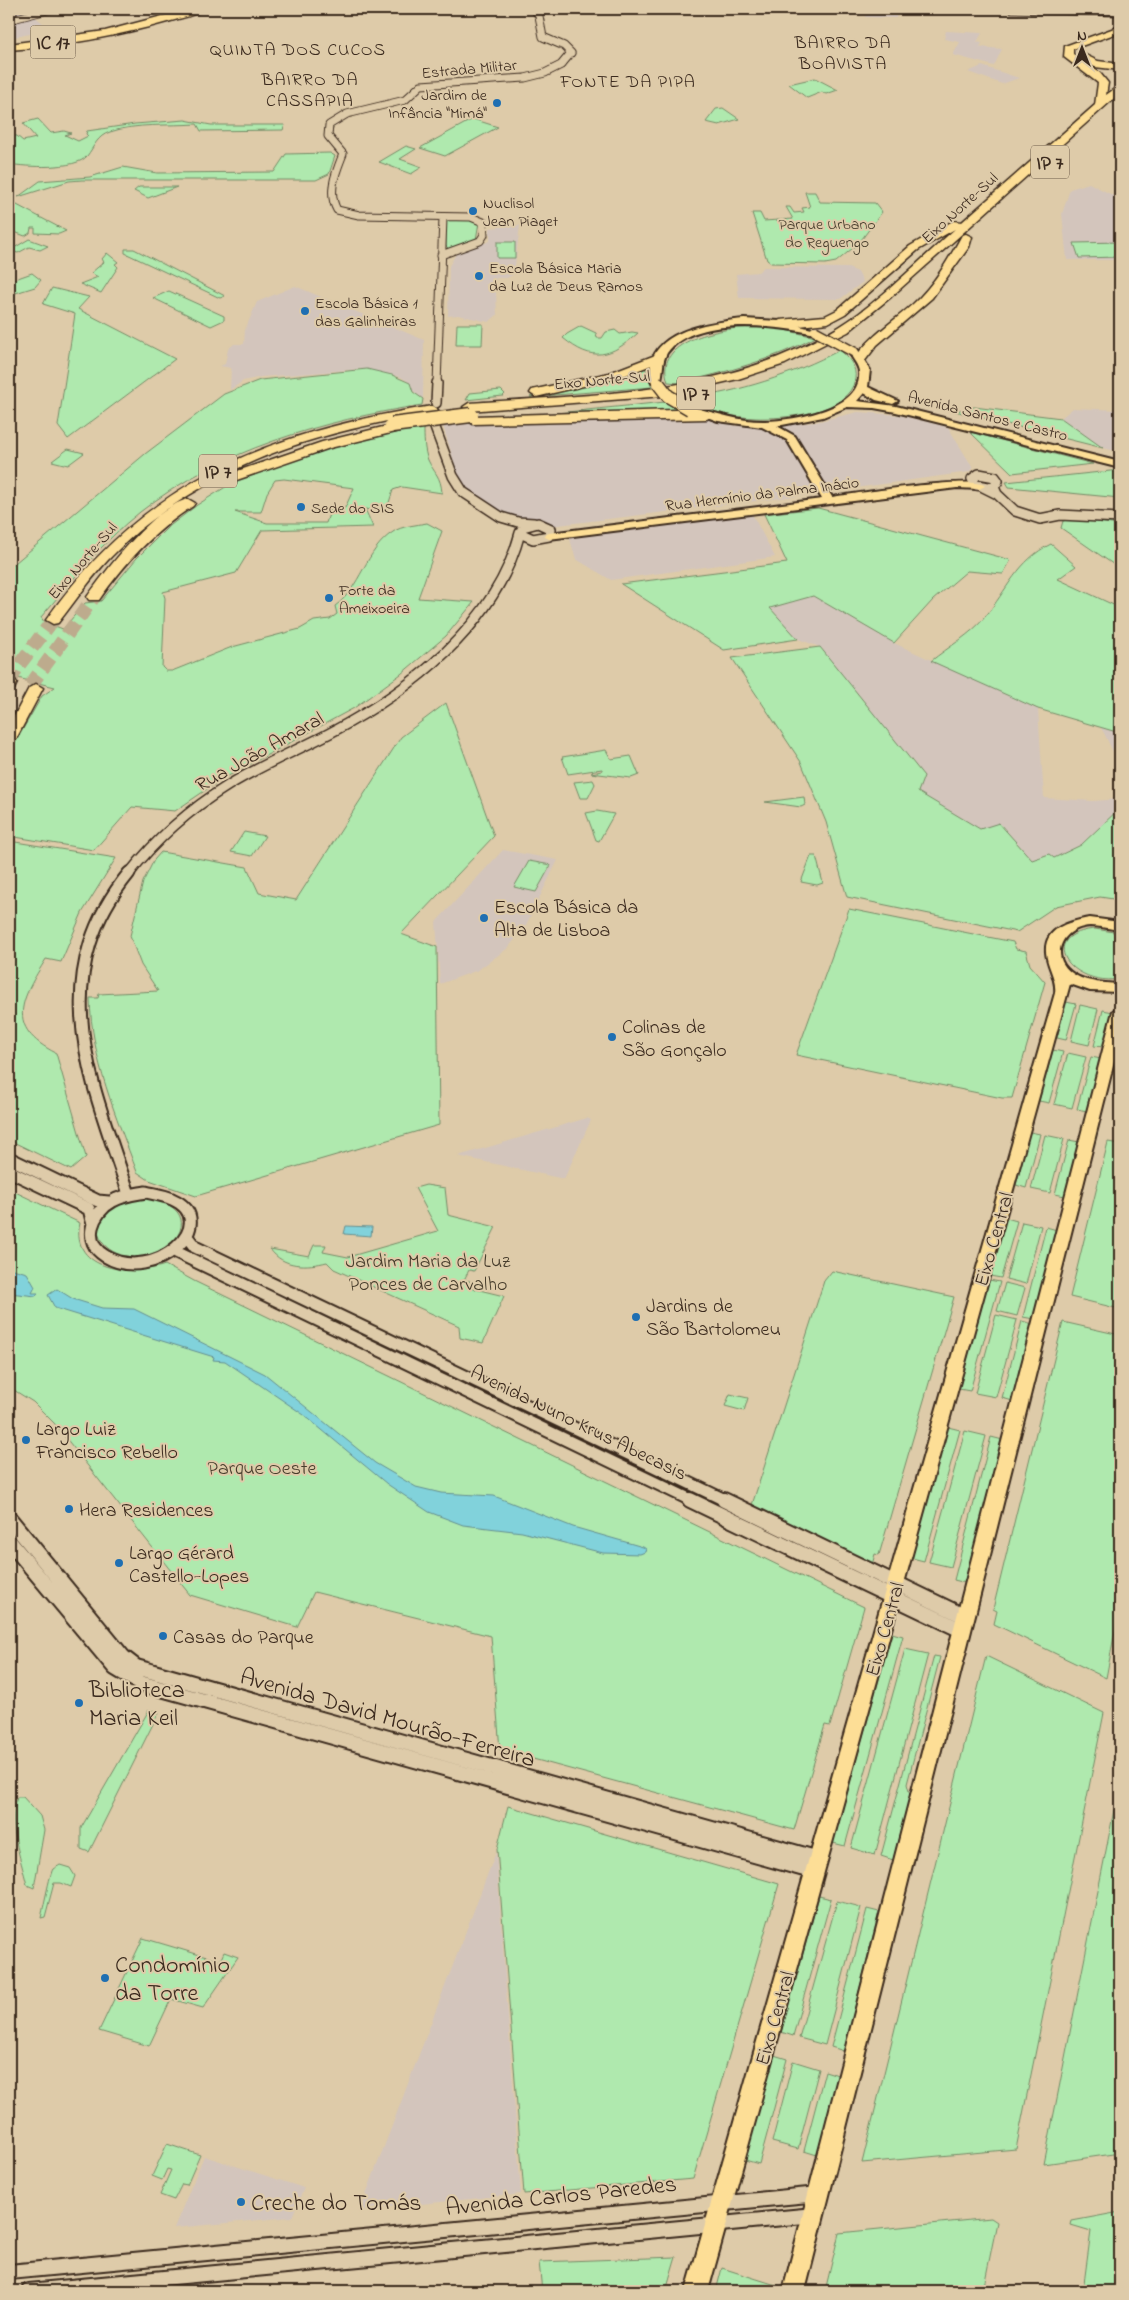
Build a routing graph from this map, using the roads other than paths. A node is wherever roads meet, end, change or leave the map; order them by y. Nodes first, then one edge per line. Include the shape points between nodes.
1 (51, 9) edge
2 (186, 9) edge
3 (198, 9) edge
4 (534, 9) edge
5 (1011, 9) edge
6 (1106, 9) edge
7 (1120, 12) edge
8 (9, 20) edge
9 (1120, 30) edge
10 (9, 45) edge
11 (1120, 67) edge
12 (1120, 88) edge
13 (1120, 102) edge
14 (1100, 104) junction
15 (974, 216) junction
16 (443, 218) junction
17 (966, 237) junction
18 (441, 255) junction
19 (780, 324) junction
20 (857, 356) junction
21 (658, 358) junction
22 (862, 388) junction
23 (846, 404) junction
24 (434, 407) junction
25 (470, 411) junction
26 (707, 415) junction
27 (948, 418) junction
28 (811, 419) junction
29 (392, 423) junction
30 (762, 424) junction
31 (434, 425) dead end
32 (1008, 433) junction
33 (1120, 457) edge
34 (1120, 465) edge
35 (978, 483) junction
36 (996, 484) junction
37 (997, 494) junction
38 (832, 498) junction
39 (501, 518) junction
40 (1120, 518) edge
41 (534, 523) junction
42 (520, 532) junction
43 (545, 533) junction
44 (516, 550) junction
45 (94, 598) tunnel mouth
46 (53, 620) tunnel mouth
47 (9, 714) edge
48 (9, 739) edge
49 (1120, 926) edge
50 (1057, 966) junction
51 (1120, 988) edge
52 (1120, 1011) edge
53 (9, 1158) edge
54 (9, 1171) edge
55 (129, 1194) junction
56 (109, 1202) junction
57 (92, 1221) junction
58 (188, 1238) junction
59 (176, 1252) junction
60 (9, 1518) edge
61 (9, 1541) edge
62 (895, 1591) junction
63 (965, 1624) junction
64 (817, 1866) junction
65 (819, 2194) junction
66 (722, 2204) junction
67 (814, 2215) junction
68 (716, 2225) junction
69 (9, 2272) edge
70 (29, 2291) edge
71 (697, 2291) edge
72 (794, 2291) edge

1 - 8 street
2 - 10 highway, IC 17 via 89,33
3 - 10 highway, IC 17 via 105,34
4 - 16 street, Estrada Militar via 540,18 539,30 543,37 564,46 571,53 559,64 532,78 419,86 405,100 339,117 328,129 328,136 343,154 333,183 332,201 337,210 359,215
5 - 6 street
6 - 7 street
9 - 11 highway via 1085,44 1079,48 1079,54 1095,64
9 - 14 highway via 1068,48 1068,55 1074,62 1096,75 1103,84
12 - 14 highway, Eixo Norte-Sul / IP 7
13 - 17 highway, Eixo Norte-Sul / IP 7
14 - 15 highway, Eixo Norte-Sul / IP 7
15 - 19 highway via 914,248 841,312 828,319
15 - 25 highway, Eixo Norte-Sul / IP 7 via 887,295 844,329 782,361 663,392
16 - 18 street
16 - 18 street via 479,219 483,222 484,235 477,242
17 - 20 highway via 965,246 926,299
17 - 25 highway, Eixo Norte-Sul / IP 7 via 853,337 791,367 742,383 668,398
18 - 24 street
19 - 20 main road, bridge via 816,331
19 - 21 main road via 740,323 704,329 675,341
20 - 22 main road via 865,369
21 - 25 highway via 603,380 508,398
21 - 26 main road, bridge via 654,369 656,380 668,396
22 - 23 main road
22 - 27 main road, Avenida Santos e Castro via 880,398 936,411
23 - 27 main road, Avenida Santos e Castro via 874,405
23 - 28 main road
24 - 25 highway, Eixo Norte-Sul / IP 7
24 - 29 highway, Eixo Norte-Sul / IP 7
25 - 26 highway
25 - 29 highway, bridge
26 - 30 main road
27 - 32 main road, Avenida Santos e Castro
27 - 32 main road, Avenida Santos e Castro via 960,425
28 - 30 main road
28 - 38 main road via 801,436
29 - 45 highway, Eixo Norte-Sul / IP 7 via 226,479 172,512 113,570
29 - 46 highway, Eixo Norte-Sul / IP 7 via 324,432 208,477 162,505 118,542
30 - 38 main road via 791,438
31 - 39 street via 458,485 467,496
32 - 33 main road, Avenida Santos e Castro
32 - 34 main road, Avenida Santos e Castro
35 - 36 street
35 - 36 street via 984,474 997,479
35 - 37 street
35 - 38 main road, Rua Hermínio da Palma Inácio
36 - 37 street via 994,490
37 - 40 street via 1015,512 1040,518 1060,515
38 - 43 main road, Rua Hermínio da Palma Inácio via 564,528
39 - 41 street
39 - 42 street
41 - 42 street via 526,525
41 - 43 street
42 - 43 street via 525,537
42 - 44 street, Rua João Amaral
43 - 44 street
44 - 55 street, Rua João Amaral via 490,600 430,667 346,725 259,768 203,802 155,842 130,870 110,900 87,956 80,1015 89,1067
47 - 48 highway via 33,687
49 - 50 main road, Eixo Central via 1086,922 1062,931 1051,947
50 - 51 main road via 1085,984
50 - 62 main road, Eixo Central via 1063,983 1062,993
52 - 63 main road
53 - 56 street via 98,1201
54 - 57 street via 89,1209
55 - 56 street
55 - 58 street via 163,1194 177,1200 187,1209 191,1220
56 - 57 street
57 - 59 street via 90,1237 97,1251 113,1261 149,1262
58 - 59 street
58 - 62 street, Avenida Nuno Krus Abecasis via 195,1247 492,1387
59 - 62 street, Avenida Nuno Krus Abecasis
60 - 64 street, Avenida David Mourão-Ferreira via 124,1657 136,1667
61 - 64 street, Avenida David Mourão-Ferreira via 115,1668 140,1683
62 - 63 street, Avenida Nuno Krus Abecasis
62 - 64 main road, Eixo Central
63 - 65 main road
64 - 66 main road, Eixo Central
65 - 66 street, Avenida Carlos Paredes
65 - 67 main road
66 - 68 main road, Eixo Central
66 - 69 street, Avenida Carlos Paredes
67 - 68 street, Avenida Carlos Paredes
67 - 72 main road
68 - 70 street, Avenida Carlos Paredes
68 - 71 main road, Eixo Central

